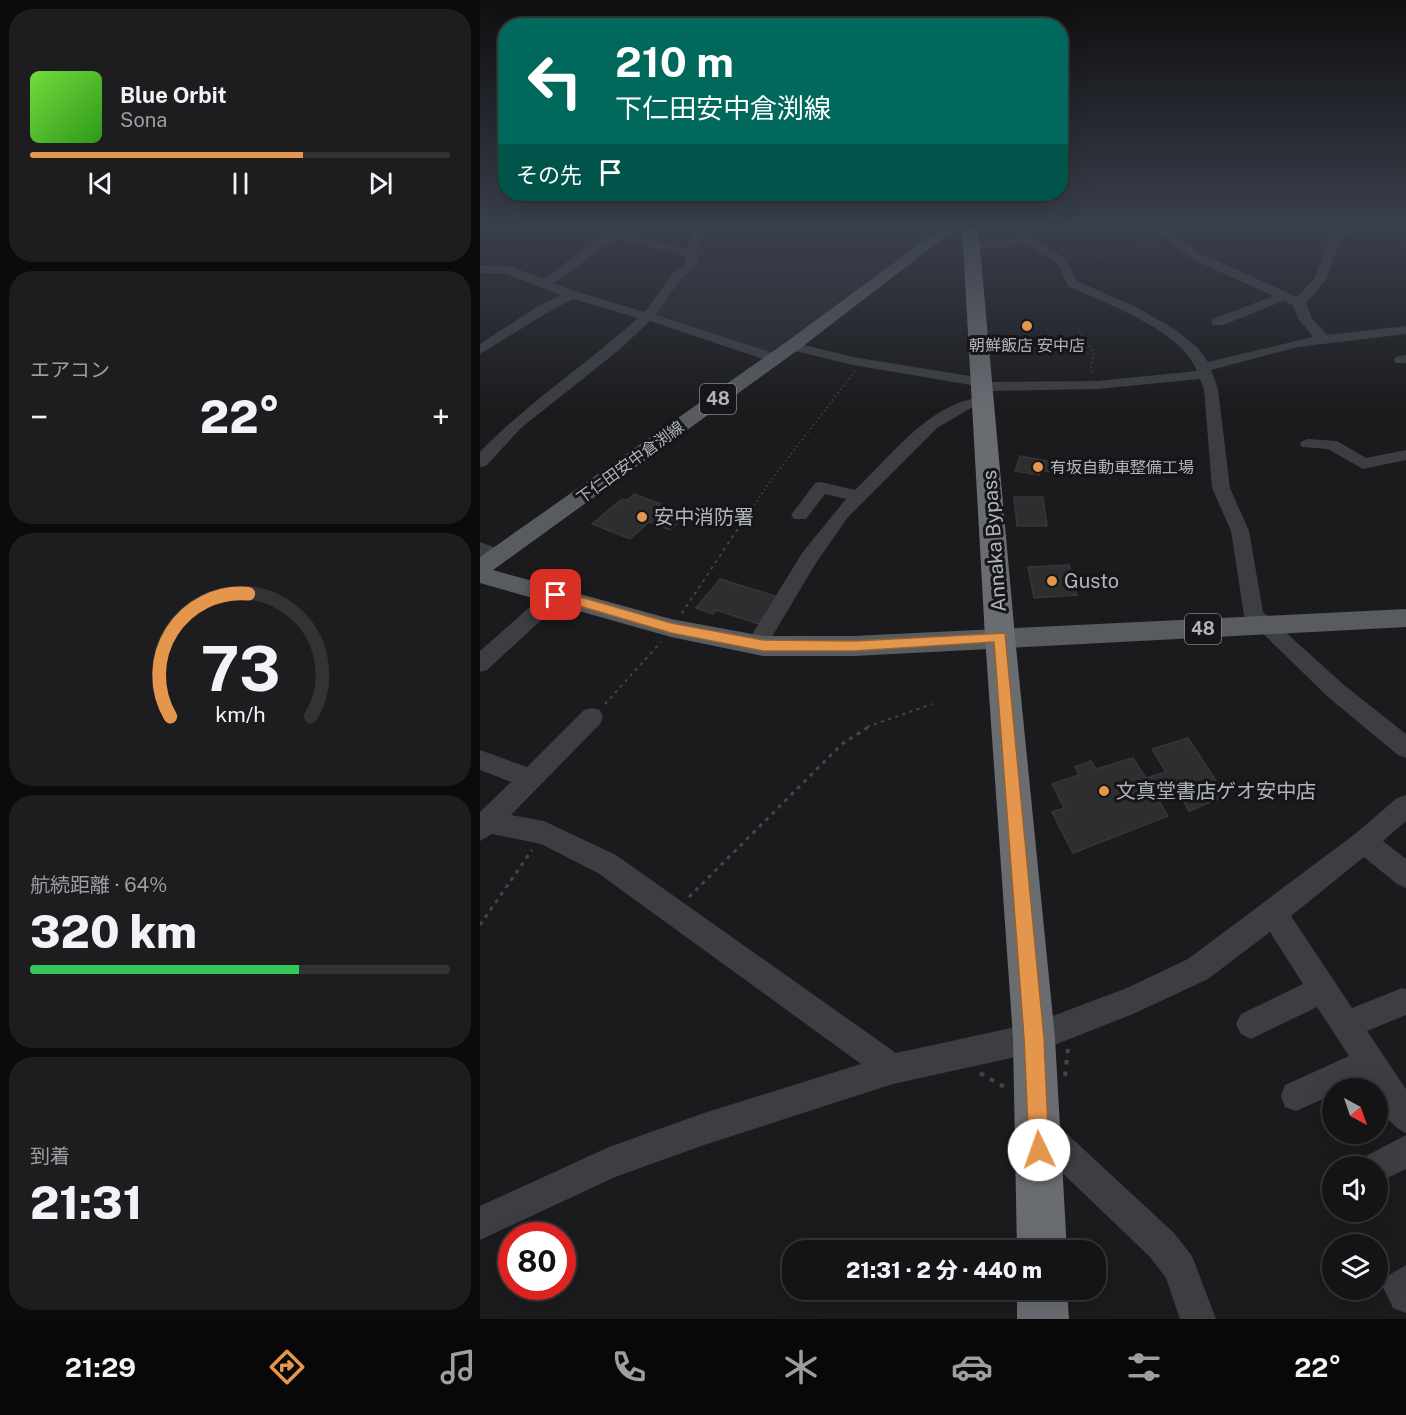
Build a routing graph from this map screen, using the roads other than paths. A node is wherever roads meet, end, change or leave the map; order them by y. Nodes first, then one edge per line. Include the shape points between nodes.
1 (554, 288) edge
2 (669, 288) edge
3 (881, 288) edge
4 (971, 288) edge
5 (1083, 288) edge
6 (1262, 288) edge
7 (1313, 288) edge
8 (572, 295) junction
9 (1282, 297) junction
10 (1299, 303) junction
11 (648, 316) junction
12 (1218, 322) dead end
13 (1406, 330) edge
14 (1324, 341) junction
15 (792, 346) junction
16 (480, 350) edge
17 (774, 358) junction
18 (1204, 371) junction
19 (983, 391) junction
20 (1308, 444) dead end
21 (1406, 455) edge
22 (480, 462) edge
23 (859, 497) junction
24 (800, 515) dead end
25 (480, 548) edge
26 (497, 556) junction
27 (480, 568) edge
28 (480, 575) edge
29 (556, 595) junction
30 (1406, 618) edge
31 (1265, 626) junction
32 (1000, 637) junction
33 (757, 644) junction
34 (480, 664) edge
35 (592, 717) road end
36 (1406, 748) edge
37 (480, 760) edge
38 (532, 779) junction
39 (1406, 806) edge
40 (484, 826) edge
41 (1364, 842) junction
42 (1406, 875) edge
43 (1274, 913) junction
44 (1323, 989) junction
45 (1402, 1002) dead end
46 (1251, 1024) dead end
47 (1346, 1025) junction
48 (1034, 1038) junction
49 (1370, 1062) junction
50 (893, 1069) junction
51 (1296, 1096) dead end
52 (1406, 1117) edge
53 (1038, 1129) junction
54 (1406, 1151) edge
55 (1388, 1161) edge
56 (480, 1223) edge
57 (1042, 1240) edge
58 (1406, 1283) edge
59 (1406, 1295) edge
60 (1042, 1300) edge
61 (1043, 1319) edge
62 (1198, 1319) edge

1 - 8 street
2 - 11 street
3 - 15 main road, 下仁田安中倉渕線 / 48
4 - 19 highway, Annaka Bypass
5 - 18 street via 1171,333 1193,351
6 - 9 street
7 - 10 street
8 - 11 street
8 - 16 street
9 - 10 street
9 - 12 street
10 - 14 street via 1305,318
11 - 17 street
11 - 22 street via 515,425
13 - 14 street
14 - 18 street via 1272,349
15 - 17 main road, 下仁田安中倉渕線 / 48
15 - 19 street
17 - 26 main road, 下仁田安中倉渕線 / 48
18 - 19 street via 1097,385
18 - 31 street via 1211,389 1221,488 1240,531 1254,615
19 - 23 street via 931,426
19 - 32 highway, Annaka Bypass
20 - 21 street via 1331,444 1363,464
23 - 24 street via 821,487
23 - 33 street via 842,513 809,558
25 - 26 street
26 - 27 main road, 下仁田安中倉渕線 / 48
28 - 29 main road, 48
29 - 33 main road, 48 via 671,628
29 - 34 street
30 - 31 main road, 48
31 - 32 main road, 48
31 - 36 street
32 - 33 main road, 48 via 854,646
32 - 48 highway, Annaka Bypass
35 - 38 street
37 - 38 street
38 - 40 street
39 - 41 street
40 - 50 street via 544,833 607,864
41 - 42 street
41 - 43 street
43 - 44 street
43 - 48 street via 1198,969 1133,1000
44 - 46 street
44 - 47 street
45 - 47 street
47 - 49 street
48 - 50 street
48 - 53 highway, Annaka Bypass
49 - 51 street
49 - 52 street
50 - 56 street via 609,1163
53 - 57 highway, Annaka Bypass
53 - 62 street via 1162,1245 1180,1268
54 - 55 street
58 - 59 street via 1401,1287
60 - 61 highway

